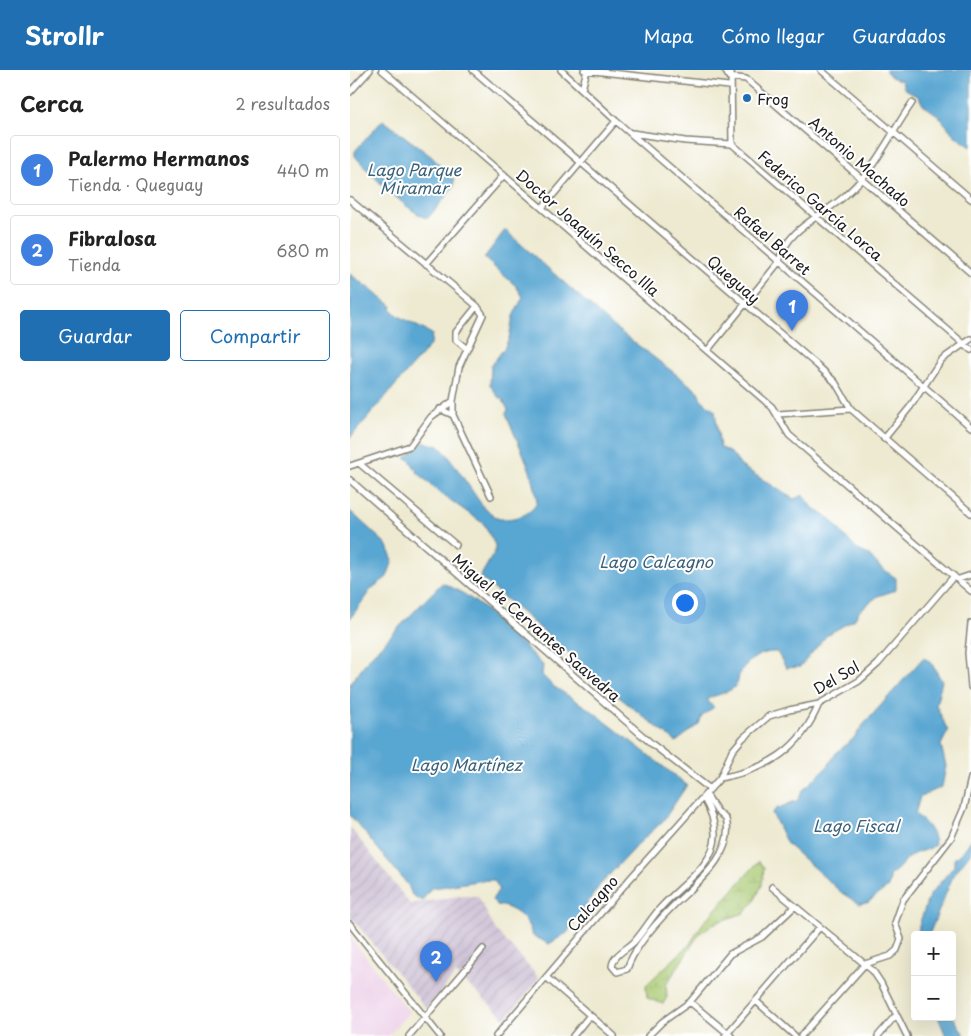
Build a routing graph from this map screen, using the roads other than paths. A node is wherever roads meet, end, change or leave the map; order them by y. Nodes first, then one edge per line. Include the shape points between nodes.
1 (370, 70) edge
2 (382, 70) edge
3 (474, 70) edge
4 (561, 70) edge
5 (585, 70) edge
6 (725, 70) edge
7 (731, 70) edge
8 (821, 70) edge
9 (729, 77) junction
10 (730, 86) junction
11 (582, 89) junction
12 (350, 92) edge
13 (912, 103) dead end
14 (616, 120) junction
15 (894, 132) junction
16 (631, 133) junction
17 (644, 134) junction
18 (640, 141) junction
19 (732, 144) junction
20 (580, 163) junction
21 (504, 176) junction
22 (861, 179) junction
23 (971, 199) edge
24 (350, 200) edge
25 (542, 208) junction
26 (816, 216) junction
27 (779, 262) junction
28 (426, 264) junction
29 (971, 273) edge
30 (746, 305) junction
31 (477, 306) junction
32 (971, 339) edge
33 (964, 343) junction
34 (467, 349) junction
35 (971, 350) edge
36 (706, 351) junction
37 (923, 386) junction
38 (453, 401) junction
39 (851, 408) junction
40 (440, 409) junction
41 (778, 414) junction
42 (453, 415) junction
43 (971, 426) edge
44 (884, 439) junction
45 (375, 459) junction
46 (360, 464) junction
47 (350, 466) edge
48 (372, 476) junction
49 (350, 480) edge
50 (491, 496) dead end
51 (971, 513) edge
52 (456, 545) dead end
53 (971, 575) edge
54 (956, 578) junction
55 (971, 591) edge
56 (971, 624) edge
57 (971, 687) edge
58 (819, 704) junction
59 (720, 778) junction
60 (971, 778) edge
61 (707, 793) junction
62 (702, 868) junction
63 (707, 872) junction
64 (772, 887) dead end
65 (794, 907) junction
66 (656, 913) junction
67 (662, 918) junction
68 (350, 924) edge
69 (819, 928) junction
70 (483, 949) dead end
71 (865, 964) junction
72 (546, 977) junction
73 (756, 1001) junction
74 (690, 1002) junction
75 (590, 1015) junction
76 (896, 1015) junction
77 (425, 1017) junction
78 (728, 1035) edge
79 (409, 1036) edge
80 (440, 1036) edge
81 (496, 1036) edge
82 (572, 1036) edge
83 (614, 1036) edge
84 (648, 1036) edge
85 (795, 1036) edge
86 (801, 1036) edge
87 (878, 1036) edge
88 (906, 1036) edge

1 - 12 street
2 - 21 street, Doctor Joaquín Secco Illa
3 - 20 street, Queguay
4 - 11 street, Rafael Barret
5 - 10 street
5 - 11 street
6 - 9 street
7 - 9 street
8 - 15 street
9 - 10 street
9 - 22 street, Antonio Machado via 746,79
10 - 19 street
11 - 14 street, Rafael Barret
13 - 15 street
14 - 16 street, Rafael Barret
14 - 20 street
15 - 22 street
15 - 23 street
16 - 17 street
16 - 18 street, Rafael Barret
17 - 18 street
17 - 19 street
18 - 27 street, Rafael Barret
19 - 26 street, Federico García Lorca
20 - 25 street
20 - 30 street, Queguay
21 - 25 street, Doctor Joaquín Secco Illa
21 - 28 street
22 - 26 street via 841,200
22 - 29 street, Antonio Machado
24 - 28 street
25 - 36 street, Doctor Joaquín Secco Illa
26 - 27 street via 792,236
26 - 33 street, Federico García Lorca
27 - 30 street
27 - 37 street, Rafael Barret
28 - 31 street
30 - 36 street
30 - 39 street, Queguay via 835,382
31 - 34 street via 482,315
31 - 34 street via 456,332 456,340
32 - 33 street
33 - 35 street, Federico García Lorca
33 - 37 street via 940,360
34 - 38 street via 459,367
36 - 41 street, Doctor Joaquín Secco Illa
37 - 43 street, Rafael Barret
37 - 44 street
38 - 40 street
38 - 42 street
39 - 41 street
39 - 44 street, Queguay
40 - 42 street
40 - 45 street via 430,417 410,446
41 - 54 street, Doctor Joaquín Secco Illa via 789,435
42 - 50 street
44 - 51 street, Queguay
45 - 46 street
45 - 48 street via 371,466
46 - 47 street
46 - 48 street
48 - 52 street
49 - 61 street, Miguel de Cervantes Saavedra
53 - 54 street
54 - 55 street, Doctor Joaquín Secco Illa
54 - 58 street, Del Sol via 872,670 852,686
56 - 57 street via 968,654
58 - 59 street via 806,730 786,751 754,770
58 - 59 street, Del Sol via 776,714 756,726 732,751
59 - 61 street, Del Sol
60 - 71 street via 964,808 951,838 903,900 895,923 901,939 897,950 890,956
61 - 62 street via 716,835 715,845
61 - 63 street via 717,811 726,819 727,831 723,848
61 - 72 street, Calcagno
62 - 63 street
62 - 66 street
63 - 67 street
64 - 65 street
65 - 69 street
65 - 74 street via 762,937 730,954
66 - 67 street
66 - 67 street via 636,940 615,958 614,970 627,969 632,956
68 - 77 street
69 - 71 street
69 - 73 street
70 - 77 street
71 - 76 street via 881,983
71 - 86 street
72 - 75 street
72 - 81 street, Calcagno
73 - 78 street
73 - 85 street
74 - 78 street
74 - 84 street
75 - 82 street
75 - 83 street
76 - 87 street
76 - 88 street
77 - 79 street
77 - 80 street

